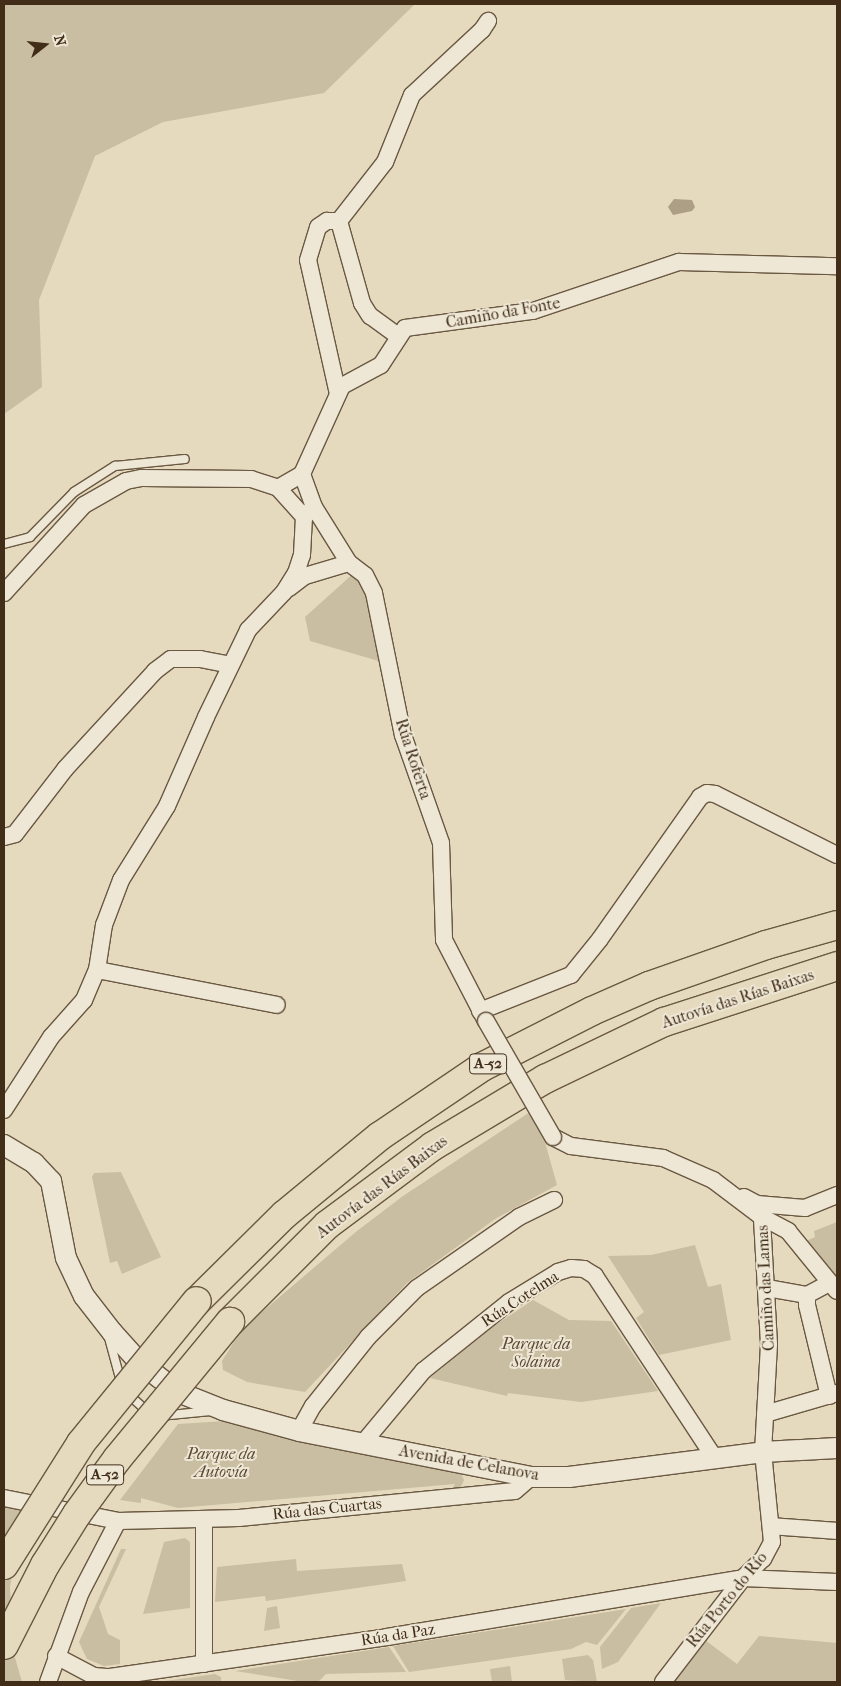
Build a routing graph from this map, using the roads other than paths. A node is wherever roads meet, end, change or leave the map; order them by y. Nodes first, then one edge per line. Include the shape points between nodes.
1 (488, 21) dead end
2 (339, 221) junction
3 (837, 266) edge
4 (398, 336) junction
5 (338, 394) junction
6 (185, 459) dead end
7 (302, 474) junction
8 (278, 488) junction
9 (309, 512) junction
10 (4, 544) edge
11 (349, 563) junction
12 (284, 592) junction
13 (4, 593) edge
14 (230, 665) junction
15 (4, 837) edge
16 (837, 855) edge
17 (837, 925) edge
18 (837, 966) edge
19 (97, 970) junction
20 (277, 1005) dead end
21 (483, 1016) junction
22 (4, 1110) edge
23 (4, 1145) edge
24 (727, 1187) junction
25 (837, 1195) edge
26 (554, 1200) dead end
27 (762, 1217) junction
28 (834, 1287) edge
29 (767, 1288) junction
30 (807, 1295) junction
31 (105, 1323) junction
32 (833, 1395) edge
33 (223, 1410) junction
34 (765, 1414) junction
35 (299, 1431) junction
36 (363, 1444) junction
37 (837, 1448) edge
38 (763, 1452) junction
39 (714, 1460) junction
40 (531, 1477) junction
41 (4, 1498) edge
42 (204, 1520) junction
43 (118, 1521) junction
44 (771, 1526) junction
45 (837, 1531) edge
46 (4, 1565) edge
47 (743, 1578) junction
48 (837, 1582) edge
49 (687, 1587) junction
50 (710, 1620) junction
51 (4, 1645) edge
52 (56, 1656) junction
53 (204, 1664) junction
54 (48, 1682) edge
55 (662, 1682) edge

1 - 2 street via 412,95 385,162
2 - 4 street via 362,303 370,316
2 - 5 street via 327,221 318,227 308,260
3 - 4 street, Camiño da Fonte via 679,262 533,311 454,323 416,325 405,328
4 - 5 street via 381,365 348,382
5 - 7 street
6 - 10 lane via 115,466 74,492 30,537
7 - 8 street
7 - 9 street
8 - 9 street
8 - 13 street via 251,479 142,478 108,489 84,505
9 - 11 street, Rúa Roferta
9 - 12 street via 302,555
11 - 12 street via 305,576
11 - 21 street, Rúa Roferta via 365,575 374,593 402,735 441,843 444,940
12 - 14 street via 248,630
14 - 15 street via 200,659 170,660 65,769 15,834
14 - 19 street via 167,806 121,880 104,925
16 - 21 street via 707,793 700,797 600,940 571,975
17 - 46 highway, A-52, bridge via 766,945 649,986 592,1010 482,1067 380,1136 299,1203 197,1301 81,1443
18 - 51 highway, Autovía das Rías Baixas / A-52, bridge via 664,1022 545,1079 433,1146 327,1225 230,1322 117,1460 77,1514 45,1566
19 - 20 street
19 - 22 street via 84,1000 50,1037
21 - 24 street, Camiño das Lamas, bridge via 553,1137 571,1146 663,1158
23 - 31 street, Avenida de Celanova via 34,1163 51,1181 66,1258 84,1296
24 - 25 street via 757,1204 796,1208 815,1206
24 - 27 street, Camiño das Lamas
26 - 35 street via 519,1216 418,1288 368,1337 313,1406
27 - 28 street via 788,1231
27 - 29 street, Camiño das Lamas
28 - 30 street
29 - 30 street
29 - 34 street, Camiño das Lamas via 769,1344
30 - 32 street via 809,1320
31 - 33 street, Avenida de Celanova via 138,1362 178,1392
31 - 33 lane via 122,1384 131,1398 149,1413 175,1416
32 - 34 street
33 - 35 street, Avenida de Celanova
34 - 38 street, Camiño das Lamas
35 - 36 street, Avenida de Celanova
36 - 39 street, Rúa Cotelma via 423,1371 509,1302 558,1272 571,1268 584,1269 595,1276
36 - 40 street, Avenida de Celanova
37 - 38 street, Avenida de Celanova
38 - 39 street, Avenida de Celanova
38 - 44 street, Rúa Porto do Río
39 - 40 street, Avenida de Celanova via 568,1477
40 - 42 street, Rúa das Cuartas via 515,1491
41 - 43 street, Rúa das Cuartas
42 - 43 street, Rúa das Cuartas
42 - 53 street
43 - 52 street via 81,1592
44 - 45 street
44 - 47 street, Rúa Porto do Río via 772,1542 763,1559
47 - 48 street, Rúa da Paz
47 - 49 street, Rúa da Paz
47 - 50 street, Rúa Porto do Río
49 - 50 street via 704,1591 712,1598 715,1608
49 - 53 street, Rúa da Paz
50 - 55 street, Rúa Porto do Río
52 - 53 street, Rúa da Paz via 94,1676 110,1678
52 - 54 street

